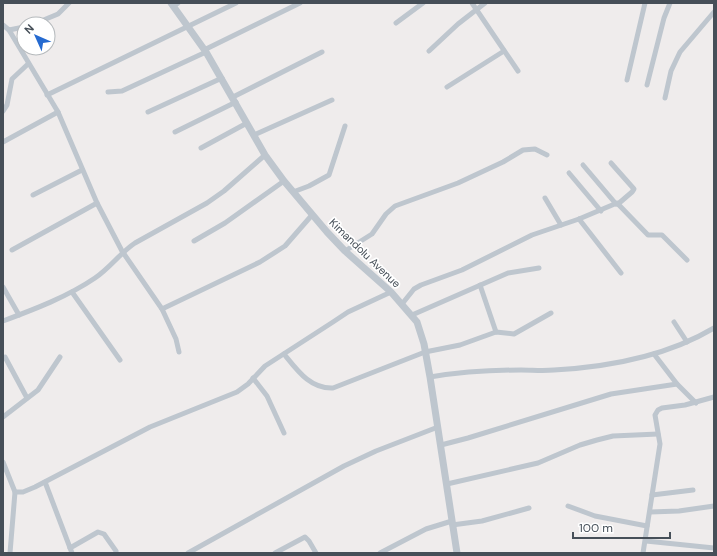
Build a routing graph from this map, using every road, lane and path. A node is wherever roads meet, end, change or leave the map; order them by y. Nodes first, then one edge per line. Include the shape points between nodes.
1 (69, 3) edge
2 (236, 3) edge
3 (300, 3) edge
4 (423, 3) edge
5 (472, 3) edge
6 (485, 3) edge
7 (645, 3) edge
8 (670, 3) edge
9 (174, 4) edge
10 (477, 9) junction
11 (714, 12) edge
12 (53, 16) edge
13 (396, 22) dead end
14 (188, 26) junction
15 (16, 28) edge
16 (5, 29) edge
17 (429, 50) dead end
18 (205, 51) junction
19 (504, 51) junction
20 (322, 52) dead end
21 (28, 64) junction
22 (518, 71) dead end
23 (222, 78) junction
24 (627, 80) dead end
25 (647, 85) dead end
26 (447, 87) dead end
27 (108, 92) dead end
28 (48, 95) junction
29 (665, 98) dead end
30 (234, 100) junction
31 (332, 100) dead end
32 (3, 111) edge
33 (58, 112) junction
34 (148, 112) dead end
35 (247, 123) junction
36 (345, 126) dead end
37 (175, 132) dead end
38 (254, 135) junction
39 (3, 142) edge
40 (201, 148) dead end
41 (264, 154) junction
42 (547, 155) dead end
43 (611, 163) dead end
44 (583, 165) dead end
45 (82, 170) junction
46 (569, 173) dead end
47 (284, 181) junction
48 (293, 192) junction
49 (33, 195) dead end
50 (545, 198) dead end
51 (97, 203) junction
52 (617, 204) junction
53 (601, 211) junction
54 (312, 215) junction
55 (579, 219) junction
56 (561, 225) junction
57 (194, 241) dead end
58 (12, 250) dead end
59 (122, 251) junction
60 (345, 251) junction
61 (687, 260) dead end
62 (539, 268) dead end
63 (621, 273) dead end
64 (480, 285) junction
65 (3, 287) edge
66 (72, 292) junction
67 (391, 292) junction
68 (402, 304) junction
69 (162, 309) junction
70 (551, 313) dead end
71 (19, 315) junction
72 (412, 315) junction
73 (3, 321) edge
74 (674, 322) dead end
75 (714, 328) edge
76 (496, 332) junction
77 (687, 342) junction
78 (179, 352) dead end
79 (425, 352) junction
80 (284, 354) junction
81 (654, 354) junction
82 (5, 357) dead end
83 (60, 357) dead end
84 (120, 360) dead end
85 (430, 377) junction
86 (253, 378) junction
87 (677, 384) junction
88 (714, 397) edge
89 (27, 398) junction
90 (696, 403) junction
91 (3, 417) edge
92 (438, 427) junction
93 (284, 433) dead end
94 (658, 434) junction
95 (441, 444) junction
96 (3, 462) edge
97 (45, 482) junction
98 (447, 484) junction
99 (693, 490) dead end
100 (15, 492) junction
101 (652, 495) junction
102 (568, 506) dead end
103 (714, 506) edge
104 (529, 508) dead end
105 (650, 512) junction
106 (452, 523) junction
107 (647, 526) junction
108 (646, 540) junction
109 (714, 548) edge
110 (71, 551) edge
111 (116, 551) dead end
112 (194, 551) edge
113 (10, 553) edge
114 (188, 553) edge
115 (275, 553) edge
116 (316, 553) edge
117 (380, 553) edge
118 (457, 553) edge
119 (643, 553) edge

1 - 12 street
2 - 14 street
3 - 18 street
4 - 13 street
5 - 10 street
6 - 10 street
7 - 24 street
8 - 25 street
9 - 14 street, Kimandolu Avenue
10 - 17 street
10 - 19 street
11 - 29 street via 680,52 671,71
14 - 18 street, Kimandolu Avenue
14 - 28 street
15 - 16 street
16 - 21 street
18 - 23 street, Kimandolu Avenue
18 - 27 street via 122,91
19 - 22 street
19 - 26 street
20 - 30 street
21 - 28 street
21 - 32 street via 12,79 7,105
23 - 30 street, Kimandolu Avenue
23 - 34 street
28 - 33 street
30 - 35 street, Kimandolu Avenue
30 - 37 street
31 - 38 street
33 - 39 street
33 - 45 street
35 - 38 street, Kimandolu Avenue
35 - 40 street
36 - 48 street via 329,176
38 - 41 street, Kimandolu Avenue
41 - 47 street, Kimandolu Avenue
41 - 59 street via 207,203
42 - 60 street via 535,149 523,150 477,174 395,206 372,234
43 - 52 street via 634,188
44 - 52 street
45 - 49 street
45 - 51 street
46 - 53 street
47 - 48 street, Kimandolu Avenue
47 - 57 street via 225,223
48 - 54 street, Kimandolu Avenue
50 - 56 street
51 - 58 street
51 - 59 street
52 - 53 street
52 - 61 street via 648,235 662,235
53 - 55 street
54 - 60 street, Kimandolu Avenue
54 - 69 street via 285,246 260,262
55 - 56 street
55 - 63 street
56 - 68 street via 532,235 462,270 416,287
59 - 66 street via 97,277
59 - 69 street
60 - 67 street, Kimandolu Avenue
62 - 64 street via 508,273
64 - 72 street
64 - 76 street
65 - 71 street
66 - 71 street
66 - 84 street
67 - 68 street, Kimandolu Avenue
67 - 80 street via 348,312
68 - 72 street, Kimandolu Avenue
69 - 78 street
70 - 76 street via 518,332
71 - 73 street
72 - 79 street, Kimandolu Avenue via 417,322
74 - 77 street
75 - 77 street
76 - 79 street via 460,345
77 - 81 street
79 - 80 street via 327,388 309,381
79 - 85 street, Kimandolu Avenue
80 - 86 street via 265,366
81 - 85 street via 556,370 461,372
81 - 87 street
82 - 89 street
83 - 89 street via 42,385
85 - 92 street, Kimandolu Avenue
86 - 93 street via 268,396
86 - 97 street via 236,392 150,427
87 - 90 street
87 - 95 street via 611,394
88 - 90 street
89 - 91 street
90 - 94 street via 658,410 655,418
92 - 95 street, Kimandolu Avenue
92 - 112 street via 376,450 344,466
94 - 98 street via 602,439 580,445 538,463
94 - 101 street via 659,456
95 - 98 street, Kimandolu Avenue
96 - 100 street
97 - 100 street via 23,492
97 - 110 street
98 - 106 street, Kimandolu Avenue
99 - 101 street
100 - 113 street
101 - 105 street
102 - 107 street via 595,516
103 - 105 street
104 - 106 street via 493,518
105 - 107 street
106 - 117 street via 426,529
106 - 118 street, Kimandolu Avenue
107 - 108 street
108 - 109 street
108 - 119 street
110 - 111 street via 98,532 104,534
112 - 114 street
115 - 116 street via 305,537

